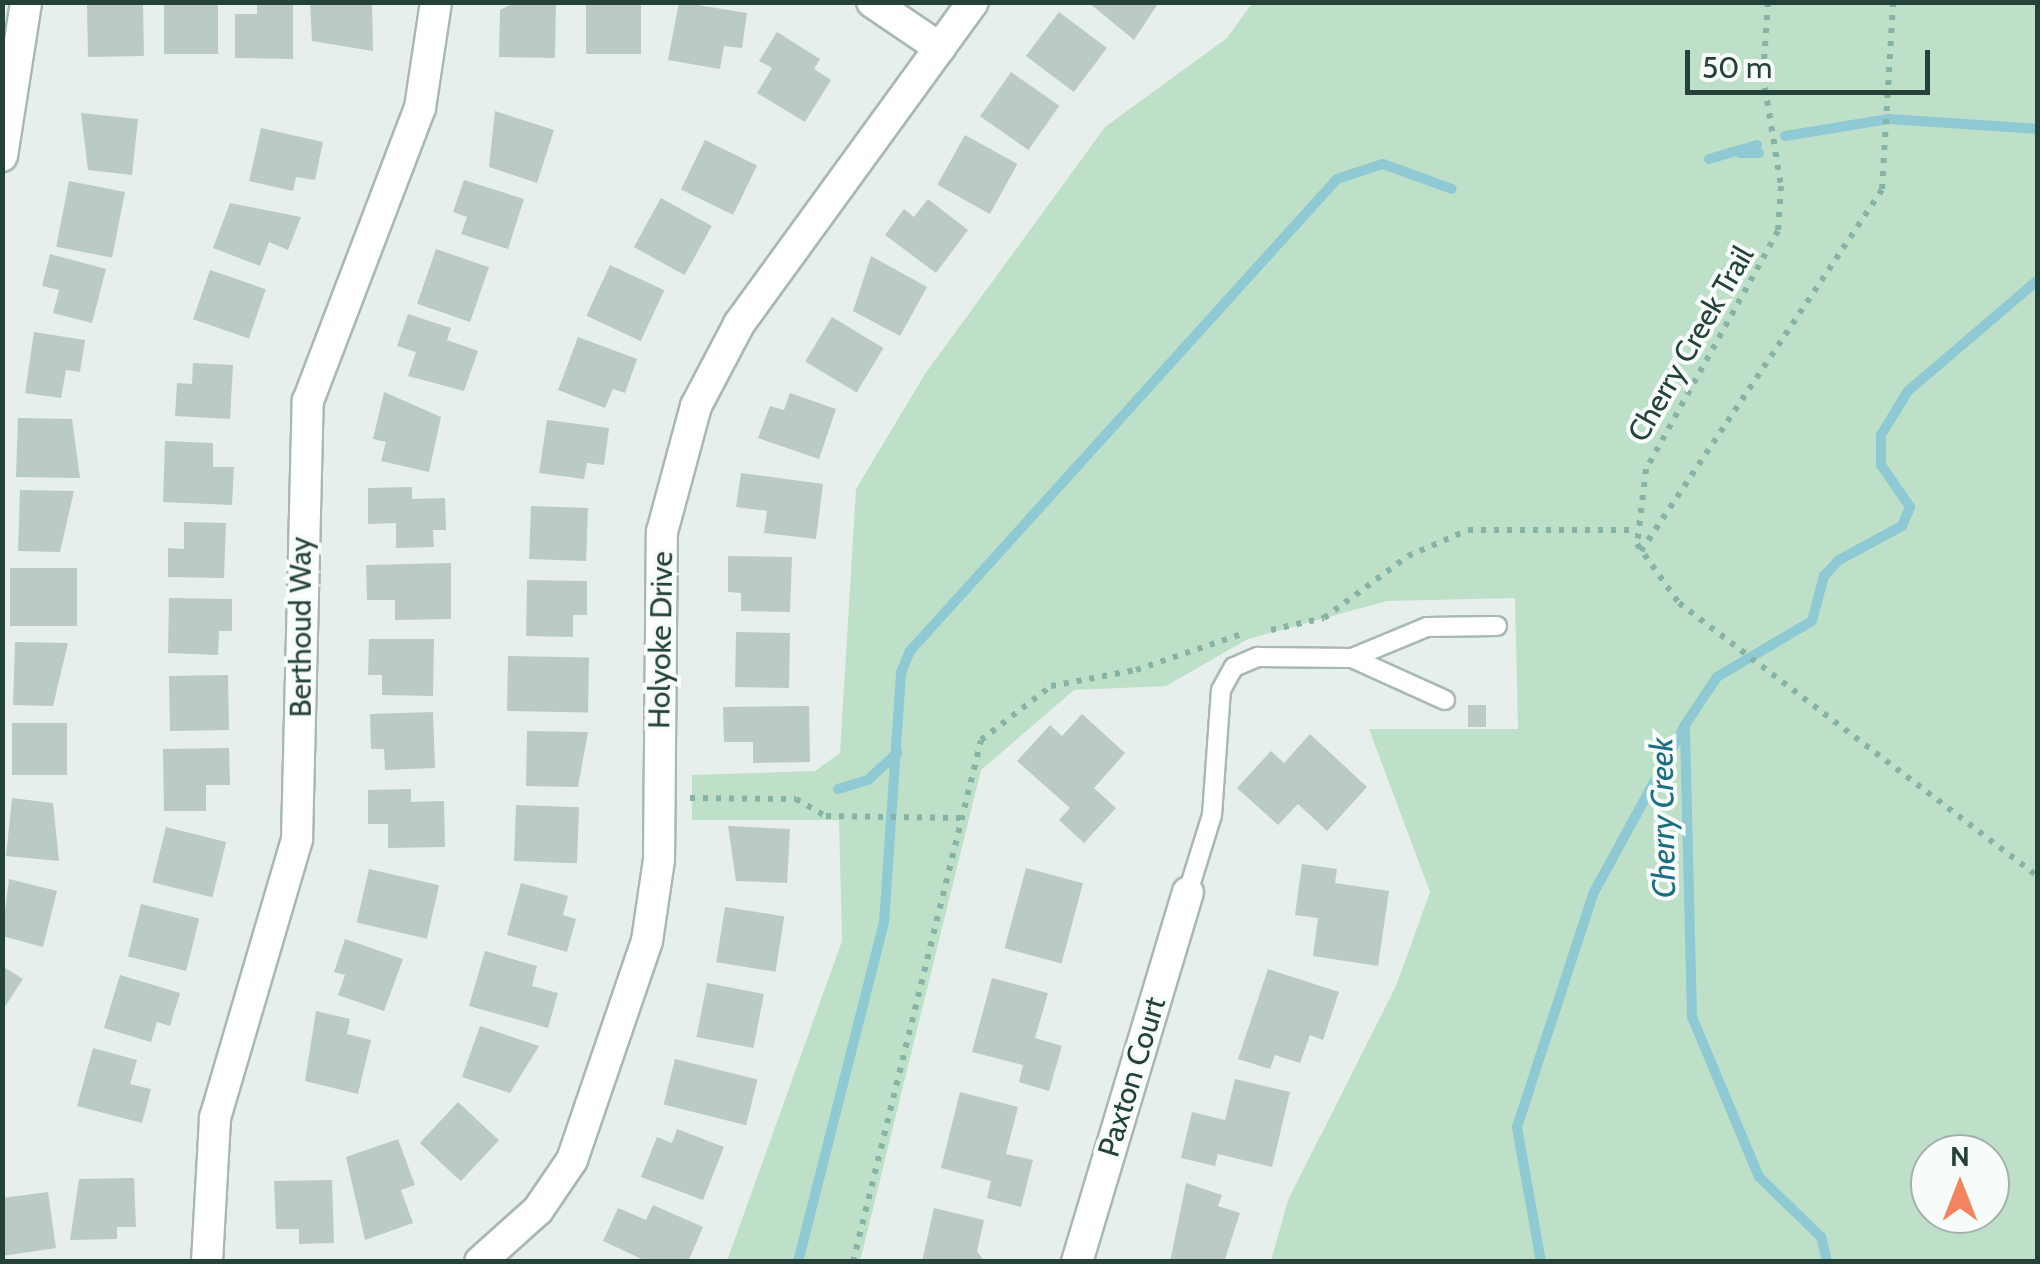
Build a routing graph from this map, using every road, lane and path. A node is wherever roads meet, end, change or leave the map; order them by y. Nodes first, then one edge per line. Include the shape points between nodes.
1 (26, 2) edge
2 (436, 2) edge
3 (872, 2) edge
4 (973, 2) edge
5 (1768, 2) edge
6 (1893, 2) edge
7 (940, 48) junction
8 (2, 156) edge
9 (1636, 530) junction
10 (1640, 552) junction
11 (1497, 626) dead end
12 (1352, 658) junction
13 (1445, 700) dead end
14 (688, 798) dead end
15 (960, 818) junction
16 (2038, 876) edge
17 (1188, 892) joint
18 (208, 1262) edge
19 (480, 1262) edge
20 (853, 1262) edge
21 (1077, 1262) edge

1 - 8 street
2 - 18 street, Berthoud Way via 420,108 308,401 297,839 215,1118
3 - 7 street
4 - 7 street, Holyoke Drive
5 - 9 path, Cherry Creek Trail via 1763,76 1781,186 1778,231 1660,436
6 - 10 path via 1882,188
7 - 19 street, Holyoke Drive via 738,324 696,406 662,532 660,860 647,940 572,1160 538,1210
9 - 10 path, Cherry Creek Trail
9 - 15 path via 1468,530 1408,556 1324,618 1051,686 1002,714 981,740
10 - 16 path, Cherry Creek Trail via 1679,604
11 - 12 lane via 1427,627
12 - 13 lane
12 - 17 lane via 1258,657 1226,677 1212,815
14 - 15 path via 796,799 826,816
15 - 20 path
17 - 21 street, Paxton Court

